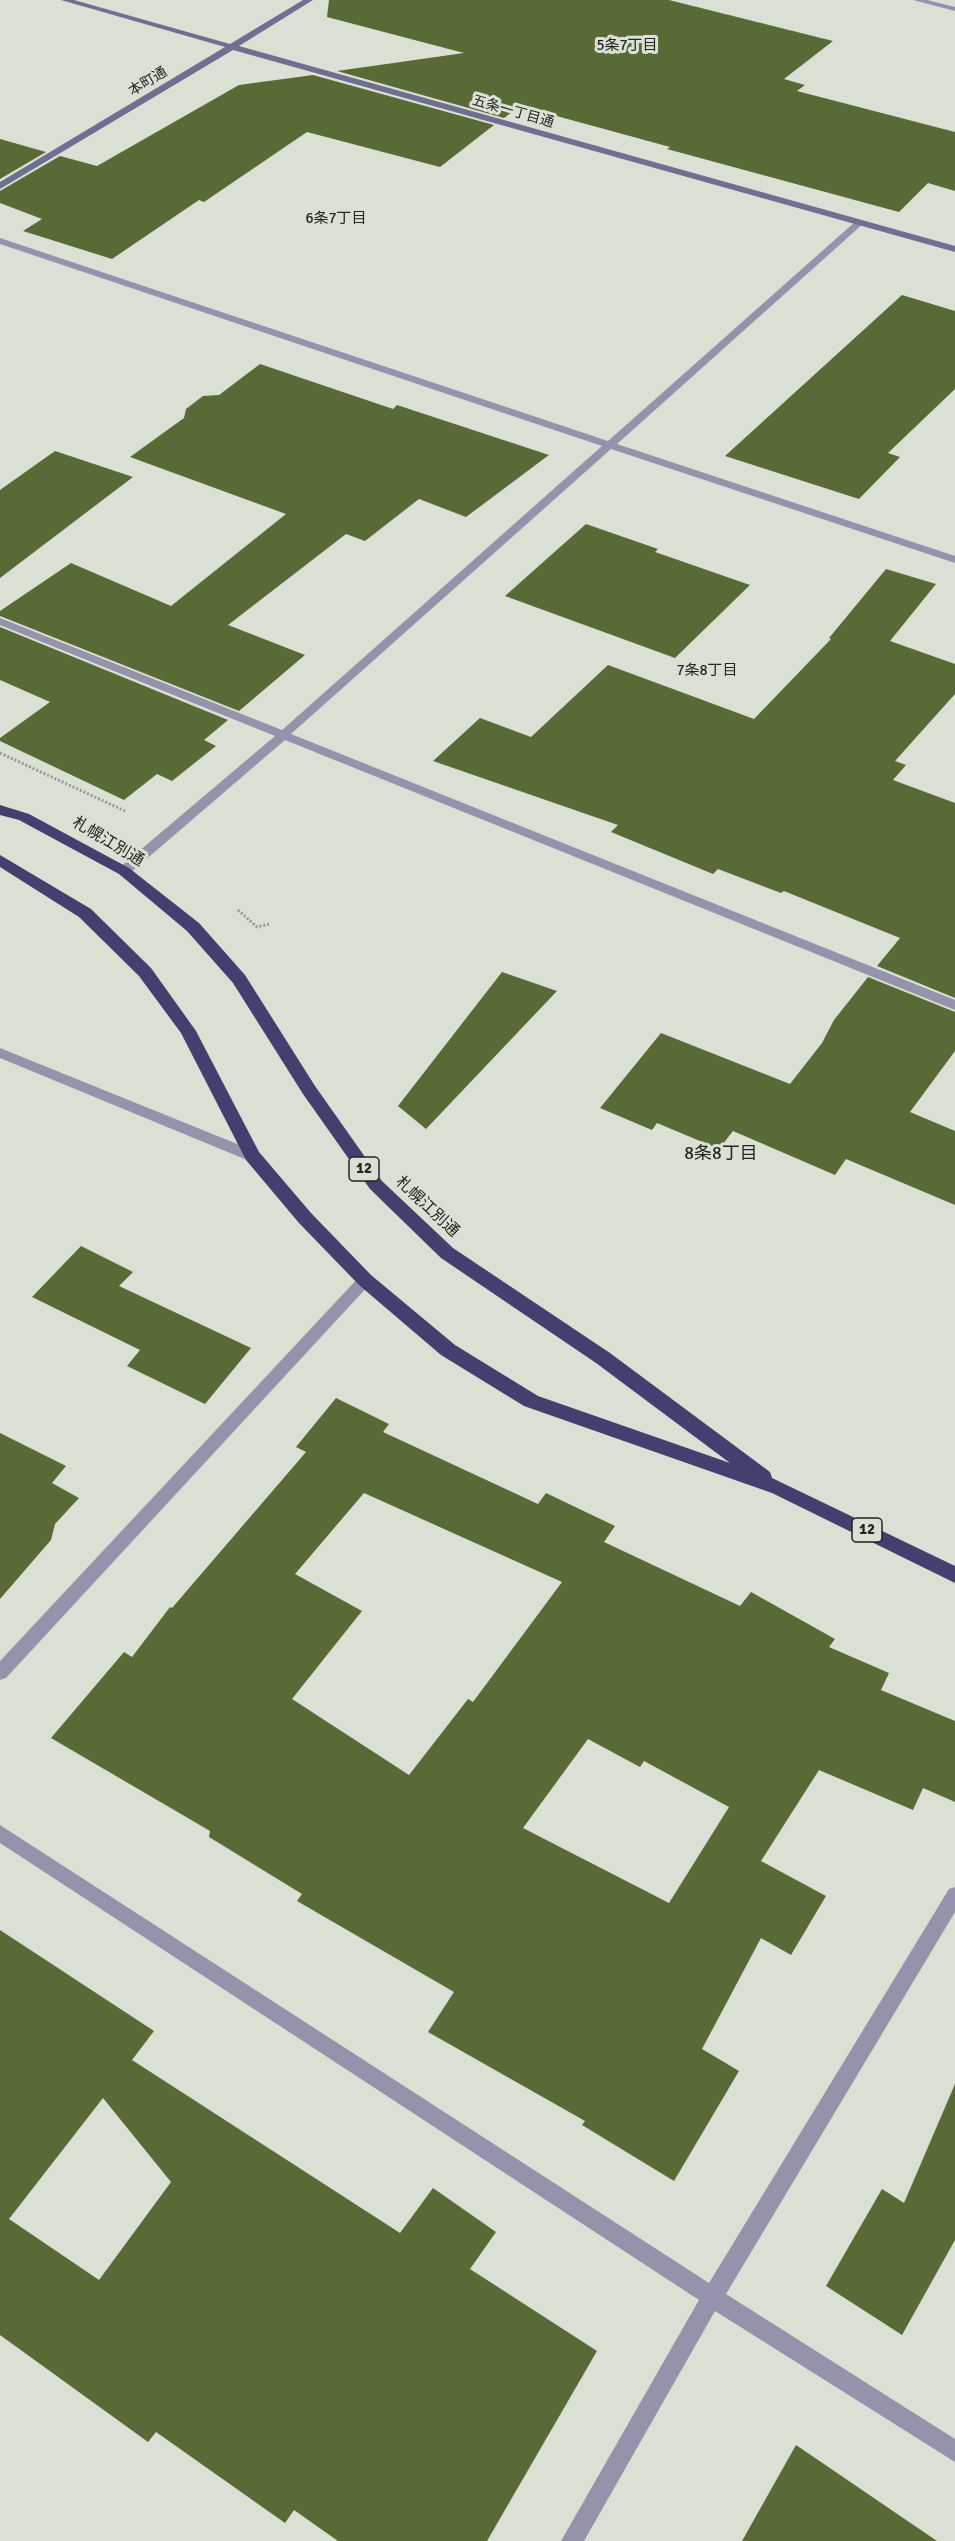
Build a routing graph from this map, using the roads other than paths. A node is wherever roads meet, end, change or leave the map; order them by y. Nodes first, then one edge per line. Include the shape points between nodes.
1 (64, 0) edge
2 (309, 0) edge
3 (916, 0) edge
4 (955, 9) edge
5 (232, 47) junction
6 (0, 186) edge
7 (860, 223) junction
8 (0, 241) edge
9 (955, 249) edge
10 (609, 445) junction
11 (955, 560) edge
12 (0, 621) edge
13 (284, 734) junction
14 (0, 810) edge
15 (0, 860) edge
16 (124, 871) junction
17 (955, 1005) edge
18 (0, 1053) edge
19 (252, 1156) junction
20 (365, 1280) junction
21 (779, 1488) junction
22 (955, 1575) edge
23 (0, 1673) edge
24 (0, 1833) edge
25 (955, 1895) edge
26 (712, 2296) junction
27 (955, 2451) edge
28 (572, 2541) edge

1 - 5 street, 五条一丁目通
2 - 5 street, 本町通
3 - 4 street
5 - 6 street, 本町通
5 - 7 street, 五条一丁目通
7 - 9 street, 五条一丁目通
7 - 10 street
8 - 10 street
10 - 11 street
10 - 13 street
12 - 13 street
13 - 16 street
13 - 17 street
14 - 16 highway, 札幌江別通 / 12 via 24,817
15 - 19 highway, 札幌江別通 / 12 via 85,913 145,972 188,1031
16 - 21 highway, 札幌江別通 / 12 via 193,927 239,979 309,1090 376,1185 447,1253 603,1358
18 - 19 street
19 - 20 highway, 札幌江別通 / 12
20 - 21 highway, 札幌江別通 / 12 via 448,1350 531,1401
20 - 23 street
21 - 22 highway, 札幌江別通 / 12
24 - 26 street
25 - 26 street
26 - 27 street
26 - 28 street

